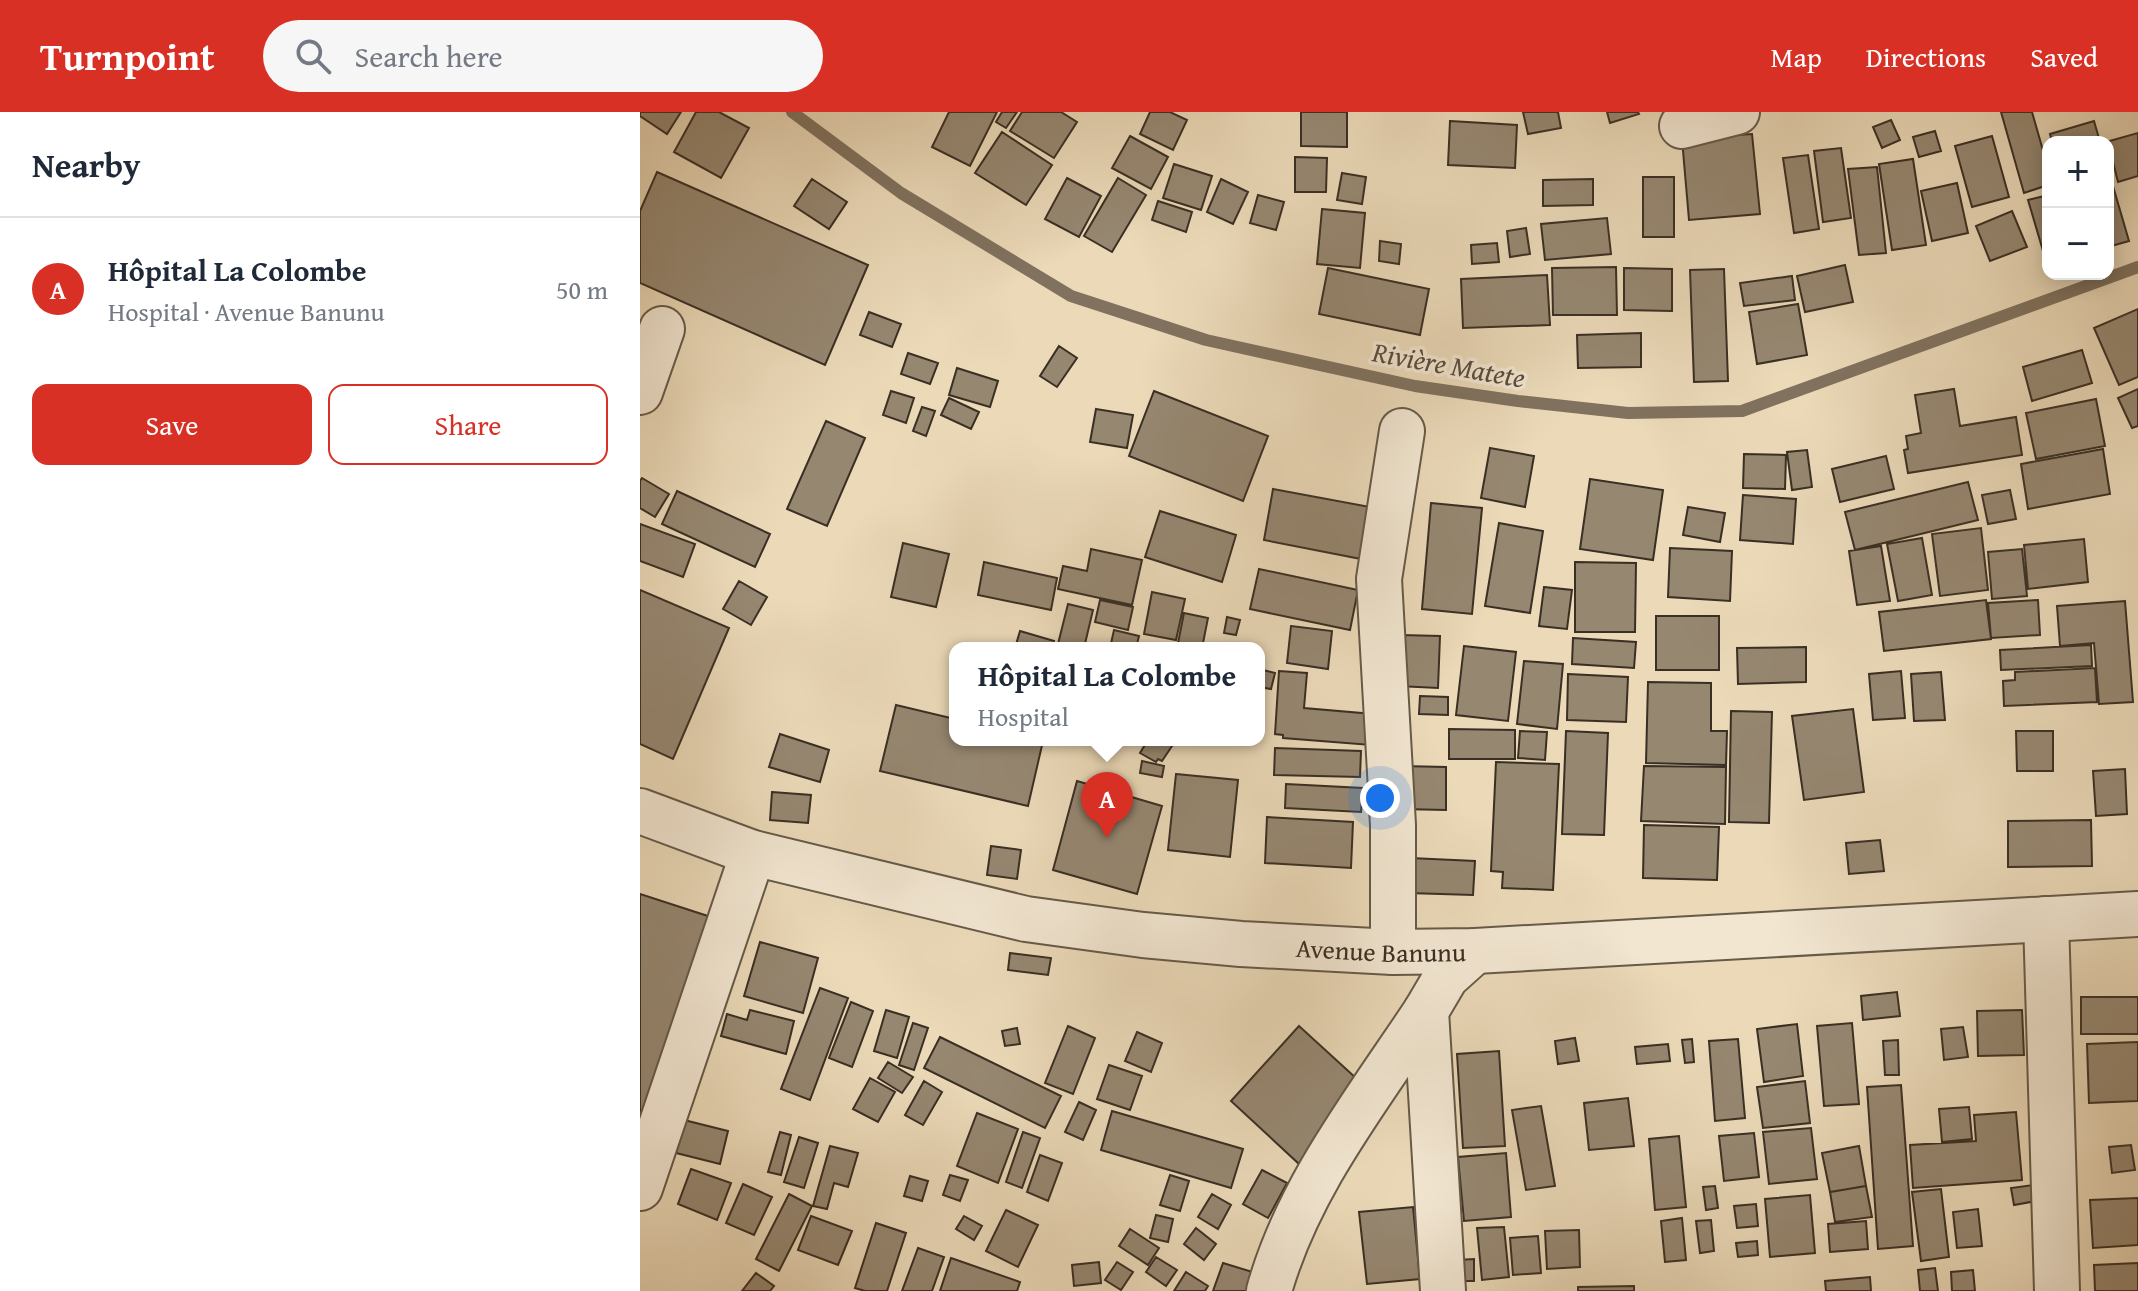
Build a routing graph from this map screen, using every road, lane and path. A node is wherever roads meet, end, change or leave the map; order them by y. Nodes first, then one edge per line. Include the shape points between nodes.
1 (1737, 112) edge
2 (1682, 126) dead end
3 (662, 329) dead end
4 (640, 392) edge
5 (1402, 431) dead end
6 (640, 811) edge
7 (753, 853) junction
8 (2138, 914) edge
9 (2046, 919) junction
10 (1475, 951) junction
11 (1393, 952) junction
12 (1426, 1011) junction
13 (640, 1188) edge
14 (1269, 1291) edge
15 (1443, 1291) edge
16 (2057, 1291) edge

1 - 2 street
3 - 4 street
5 - 11 street via 1379,579 1393,825
6 - 7 street, Avenue Banunu
7 - 11 street, Avenue Banunu via 1026,919 1241,944
7 - 13 street
8 - 9 street, Avenue Banunu
9 - 10 street, Avenue Banunu
9 - 16 street
10 - 11 street, Avenue Banunu
10 - 12 street via 1446,977
12 - 14 street via 1304,1199
12 - 15 street

